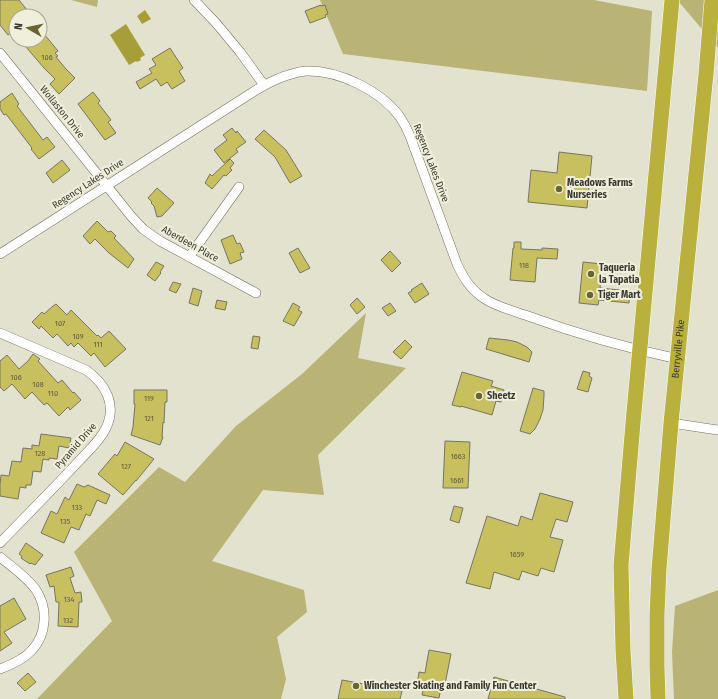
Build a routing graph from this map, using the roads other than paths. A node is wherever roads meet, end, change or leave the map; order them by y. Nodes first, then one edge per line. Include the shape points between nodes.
1 (194, 0) edge
2 (672, 0) edge
3 (712, 0) edge
4 (0, 53) edge
5 (264, 85) junction
6 (106, 185) junction
7 (239, 187) dead end
8 (0, 254) edge
9 (189, 257) junction
10 (256, 293) dead end
11 (0, 333) edge
12 (640, 351) junction
13 (678, 359) junction
14 (671, 423) junction
15 (718, 430) edge
16 (0, 543) edge
17 (0, 557) edge
18 (0, 669) edge
19 (626, 699) edge
20 (658, 699) edge

1 - 5 street via 235,46
2 - 12 highway
3 - 13 highway, Berryville Pike
4 - 6 street, Wollaston Drive
5 - 6 street, Regency Lakes Drive
5 - 12 street, Regency Lakes Drive via 292,74 318,72 349,80 376,95 391,107 406,126 457,264 471,288 486,300 500,306
6 - 8 street, Regency Lakes Drive
6 - 9 street, Aberdeen Place via 143,229
7 - 9 street
9 - 10 street, Aberdeen Place
11 - 16 street, Pyramid Drive via 86,370 102,384 109,399 110,409 106,429 101,438
12 - 13 street, Regency Lakes Drive
12 - 19 highway via 621,565
13 - 14 highway, Berryville Pike
14 - 15 street
14 - 20 highway, Berryville Pike via 659,569
17 - 18 street via 27,579 36,591 44,611 44,622 38,642 32,650 26,656

